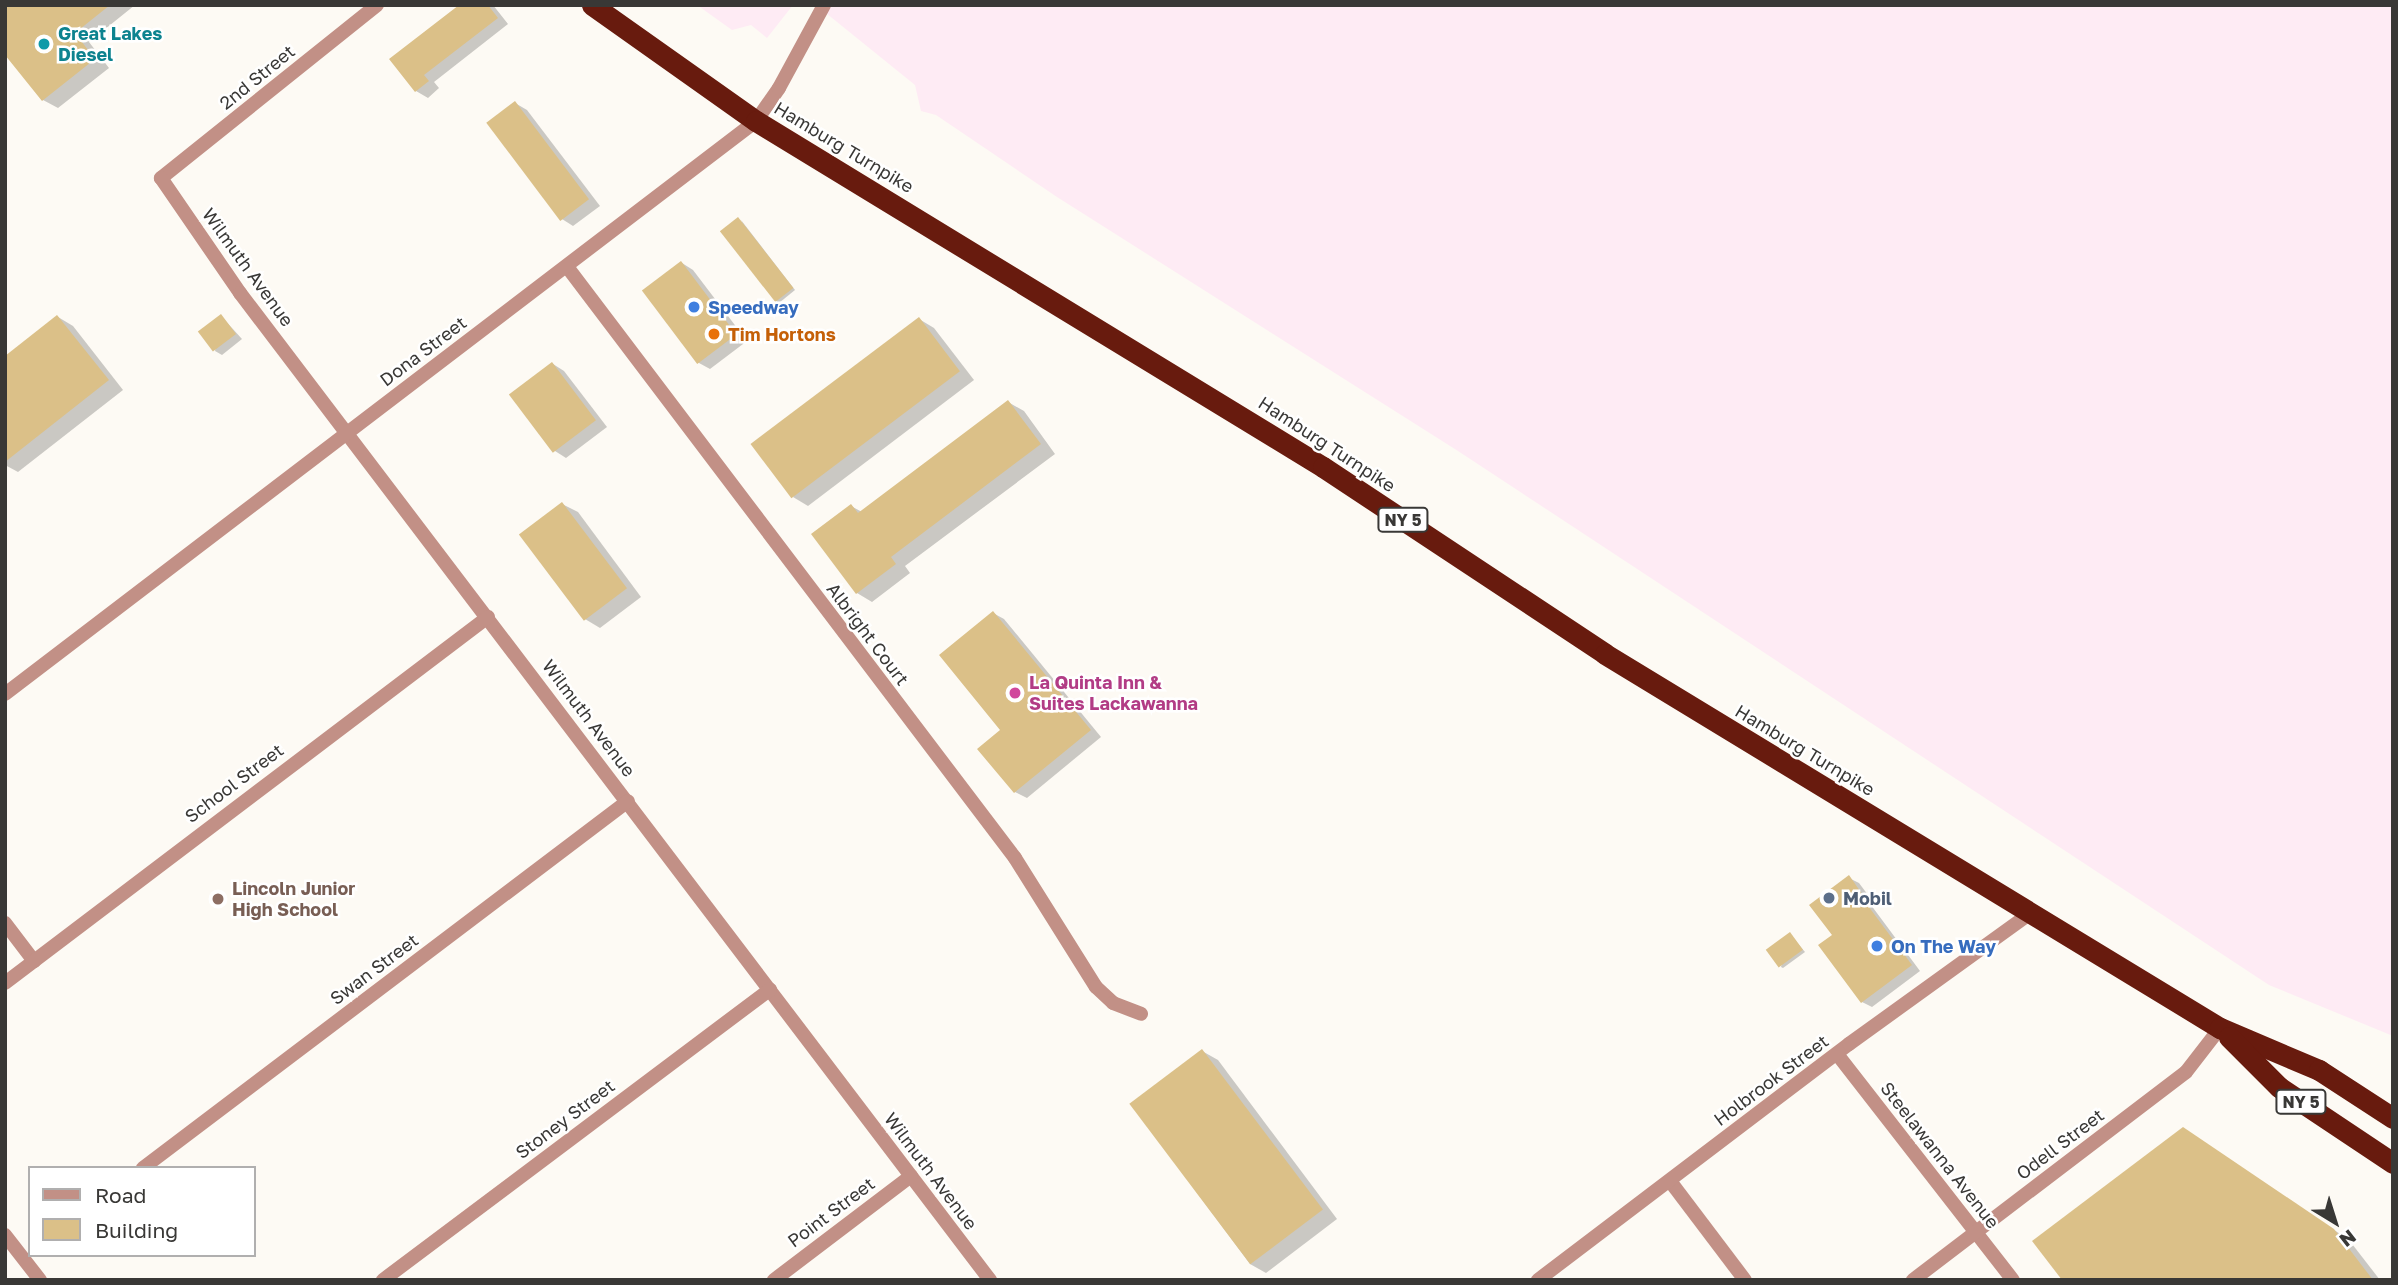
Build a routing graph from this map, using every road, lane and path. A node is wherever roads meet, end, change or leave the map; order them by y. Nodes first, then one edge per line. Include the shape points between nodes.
1 (377, 5) edge
2 (592, 5) edge
3 (824, 5) edge
4 (756, 121) junction
5 (161, 178) joint
6 (568, 268) junction
7 (347, 432) junction
8 (488, 617) junction
9 (5, 694) edge
10 (628, 801) junction
11 (2029, 914) junction
12 (5, 923) edge
13 (34, 961) junction
14 (5, 983) edge
15 (769, 989) junction
16 (1141, 1014) dead end
17 (2220, 1028) junction
18 (1837, 1054) junction
19 (2393, 1118) edge
20 (2393, 1163) edge
21 (146, 1166) edge
22 (911, 1176) junction
23 (1670, 1181) junction
24 (1976, 1232) junction
25 (5, 1235) edge
26 (27, 1256) edge
27 (40, 1280) edge
28 (383, 1280) edge
29 (774, 1280) edge
30 (990, 1280) edge
31 (1538, 1280) edge
32 (1745, 1280) edge
33 (1913, 1280) edge
34 (2013, 1280) edge

1 - 5 street, 2nd Street
2 - 4 highway, Hamburg Turnpike / NY 5
3 - 4 street, Dona Street
4 - 6 street, Dona Street
4 - 11 highway, Hamburg Turnpike / NY 5 via 1313,460 1605,654
5 - 7 street, Wilmuth Avenue via 240,293
6 - 7 street, Dona Street
6 - 16 street, Albright Court via 1014,858 1096,987 1113,1003
7 - 8 street, Wilmuth Avenue
7 - 9 street, Dona Street
8 - 10 street, Wilmuth Avenue
8 - 13 street, School Street
10 - 15 street, Wilmuth Avenue
10 - 21 street, Swan Street
11 - 17 highway, Hamburg Turnpike / NY 5
11 - 18 street, Holbrook Street
12 - 13 street
13 - 14 street, School Street
15 - 22 street, Wilmuth Avenue
15 - 28 street, Stoney Street
17 - 19 highway, NY 5 via 2319,1070
17 - 20 highway, NY 5 via 2278,1087
17 - 24 street, Odell Street via 2186,1072
18 - 23 street, Holbrook Street
18 - 24 street, Steelawanna Avenue
22 - 29 street, Point Street
22 - 30 street, Wilmuth Avenue
23 - 31 street, Holbrook Street
23 - 32 street
24 - 33 street, Odell Street
24 - 34 street, Steelawanna Avenue
25 - 26 street
26 - 27 street

